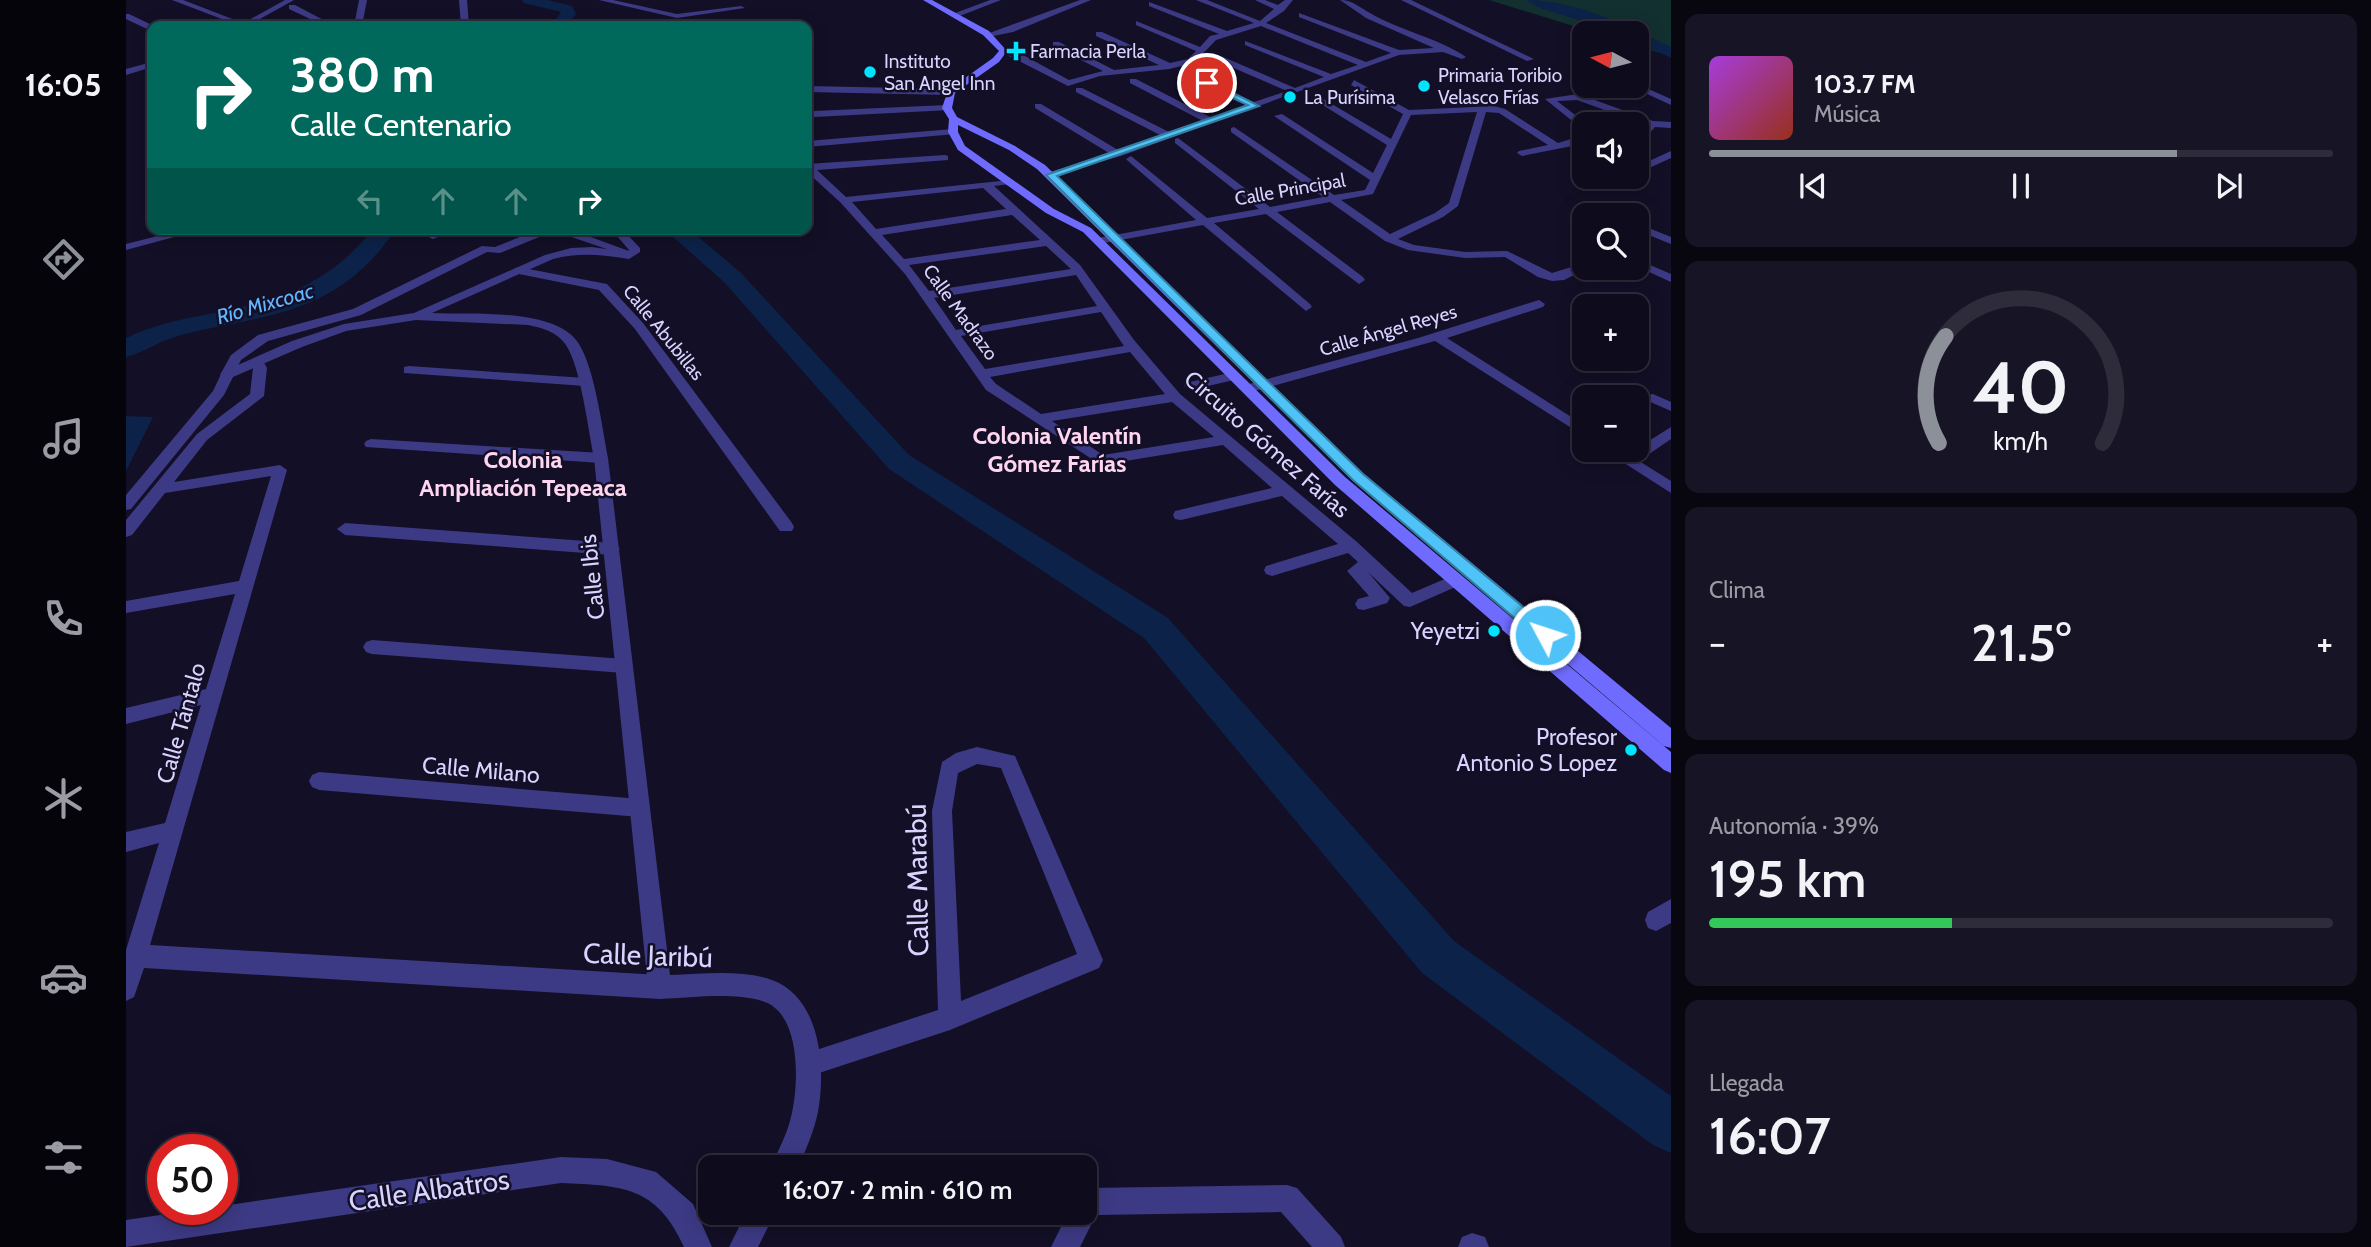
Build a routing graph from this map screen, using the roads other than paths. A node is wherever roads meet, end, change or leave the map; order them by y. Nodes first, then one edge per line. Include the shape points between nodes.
1 (176, 0) edge
2 (303, 0) edge
3 (363, 0) edge
4 (454, 0) edge
5 (463, 0) edge
6 (603, 0) edge
7 (718, 0) edge
8 (927, 0) edge
9 (997, 0) edge
10 (1087, 0) edge
11 (1200, 0) edge
12 (1259, 0) edge
13 (1289, 0) edge
14 (1344, 0) edge
15 (1405, 0) edge
16 (622, 1) edge
17 (289, 2) edge
18 (1152, 4) dead end
19 (1281, 9) junction
20 (454, 12) dead end
21 (284, 13) junction
22 (954, 15) junction
23 (1303, 15) dead end
24 (126, 16) edge
25 (230, 21) edge
26 (253, 21) edge
27 (267, 21) edge
28 (303, 21) edge
29 (322, 21) edge
30 (359, 21) edge
31 (465, 21) edge
32 (1139, 23) dead end
33 (1260, 24) junction
34 (147, 26) edge
35 (987, 34) junction
36 (1099, 34) dead end
37 (1227, 34) junction
38 (1248, 43) dead end
39 (1056, 44) dead end
40 (1447, 49) junction
41 (1201, 50) junction
42 (1003, 51) junction
43 (1398, 53) junction
44 (1462, 57) dead end
45 (1218, 58) dead end
46 (1530, 59) dead end
47 (1367, 65) junction
48 (147, 66) edge
49 (1169, 66) junction
50 (147, 70) edge
51 (127, 72) edge
52 (1112, 72) junction
53 (1183, 72) dead end
54 (1332, 78) junction
55 (1133, 81) dead end
56 (1354, 83) dead end
57 (812, 89) edge
58 (1079, 90) dead end
59 (1295, 91) junction
60 (951, 92) junction
61 (1649, 92) edge
62 (1317, 99) dead end
63 (1671, 102) edge
64 (1038, 106) dead end
65 (1255, 106) junction
66 (1483, 108) junction
67 (1619, 112) edge
68 (1408, 113) junction
69 (814, 114) dead end
70 (1279, 116) dead end
71 (1572, 117) edge
72 (951, 120) junction
73 (1211, 121) junction
74 (1649, 123) edge
75 (1652, 124) junction
76 (1671, 125) edge
77 (1649, 128) edge
78 (1234, 130) dead end
79 (1173, 139) junction
80 (812, 143) edge
81 (1572, 143) edge
82 (1393, 144) junction
83 (1556, 146) junction
84 (1521, 153) dead end
85 (1118, 154) junction
86 (1671, 154) edge
87 (945, 158) dead end
88 (1131, 159) dead end
89 (1649, 165) edge
90 (812, 168) edge
91 (812, 172) edge
92 (1051, 175) junction
93 (1376, 179) junction
94 (1006, 181) junction
95 (986, 185) junction
96 (844, 200) junction
97 (1334, 200) junction
98 (1269, 210) junction
99 (1014, 211) junction
100 (1094, 218) junction
101 (1206, 221) junction
102 (1075, 222) junction
103 (1649, 232) edge
104 (874, 233) junction
105 (152, 235) edge
106 (175, 235) edge
107 (535, 235) edge
108 (575, 235) edge
109 (622, 235) edge
110 (1116, 237) junction
111 (1390, 239) junction
112 (126, 241) edge
113 (1098, 241) junction
114 (1671, 241) edge
115 (1049, 242) junction
116 (126, 247) edge
117 (631, 254) junction
118 (901, 263) junction
119 (1649, 268) edge
120 (518, 271) junction
121 (1079, 271) junction
122 (1572, 272) edge
123 (1671, 278) edge
124 (1359, 280) dead end
125 (928, 295) junction
126 (1539, 304) dead end
127 (1306, 307) dead end
128 (1105, 308) junction
129 (416, 316) junction
130 (953, 334) junction
131 (1437, 337) junction
132 (1133, 348) junction
133 (257, 362) junction
134 (409, 370) dead end
135 (982, 374) junction
136 (227, 375) junction
137 (1233, 376) junction
138 (585, 382) junction
139 (1266, 385) junction
140 (1191, 386) dead end
141 (1247, 390) junction
142 (1175, 397) junction
143 (1653, 398) dead end
144 (1671, 407) edge
145 (1038, 419) junction
146 (1572, 424) edge
147 (1671, 432) edge
148 (1225, 440) junction
149 (371, 444) dead end
150 (1649, 447) edge
151 (601, 458) junction
152 (1631, 462) edge
153 (1671, 488) edge
154 (160, 489) junction
155 (1284, 490) junction
156 (126, 505) edge
157 (1181, 515) dead end
158 (786, 527) dead end
159 (345, 529) dead end
160 (126, 531) edge
161 (1351, 547) junction
162 (612, 549) junction
163 (1370, 564) junction
164 (1272, 570) dead end
165 (1454, 581) junction
166 (247, 586) junction
167 (1364, 604) dead end
168 (126, 607) edge
169 (372, 647) dead end
170 (624, 666) junction
171 (215, 694) junction
172 (126, 716) edge
173 (1671, 740) edge
174 (1671, 764) edge
175 (319, 781) dead end
176 (640, 808) junction
177 (174, 830) junction
178 (126, 842) edge
179 (136, 956) junction
180 (660, 987) junction
181 (126, 989) edge
182 (950, 1018) junction
183 (810, 1064) junction
184 (789, 1155) edge
185 (1097, 1202) edge
186 (755, 1225) edge
187 (1077, 1225) edge
188 (126, 1234) edge
189 (698, 1247) edge
190 (743, 1247) edge
191 (1065, 1247) edge
192 (1331, 1247) edge

1 - 25 street
2 - 17 street
3 - 30 street
4 - 20 street
5 - 31 street
6 - 16 street
7 - 16 street via 741,8 677,16
8 - 22 main road
9 - 22 street
10 - 35 street via 1010,30
11 - 33 street
12 - 19 street
13 - 19 street
14 - 40 street via 1369,16
15 - 46 street
17 - 21 street
17 - 26 street
17 - 29 street
18 - 37 street
19 - 33 street
21 - 27 street
21 - 28 street
22 - 35 main road
23 - 43 street
24 - 34 street
32 - 41 street
33 - 37 street
33 - 47 street
35 - 42 main road
36 - 49 street
37 - 41 street via 1213,38
38 - 54 street
39 - 52 street
40 - 43 street
40 - 44 street
41 - 49 street via 1191,61
42 - 52 street via 1068,83
42 - 60 main road
43 - 47 street
45 - 59 street
47 - 54 street
48 - 51 street
49 - 52 street
50 - 51 street
53 - 65 street
54 - 59 street
55 - 73 street
56 - 68 street
57 - 60 street
58 - 79 street
59 - 65 street
60 - 72 main road
61 - 63 street
62 - 82 street
64 - 85 street
65 - 73 street
66 - 68 street
66 - 83 street via 1502,111
66 - 111 street via 1454,204
67 - 71 street via 1578,97 1549,99
68 - 82 street, Calle Principal
69 - 72 street
70 - 93 street
72 - 80 street
72 - 92 main road via 1020,152
72 - 94 main road via 961,148
73 - 79 street
74 - 75 street
75 - 76 street
75 - 77 street
78 - 97 street
79 - 85 street
79 - 98 street
81 - 83 street
82 - 93 street, Calle Principal
83 - 84 street
85 - 92 street
86 - 89 street
87 - 90 street
88 - 101 street
91 - 96 street, Calle Madrazo
92 - 100 main road
93 - 97 street, Calle Principal via 1369,192
94 - 95 street
94 - 102 main road
95 - 96 street
95 - 99 street, Circuito Gómez Farías
96 - 104 street, Calle Madrazo
97 - 98 street, Calle Principal
97 - 111 street
98 - 101 street, Calle Principal
98 - 124 street
99 - 104 street
99 - 115 street, Circuito Gómez Farías
100 - 102 main road
100 - 110 main road
101 - 110 street, Calle Principal
101 - 127 street
102 - 113 main road
103 - 114 street
104 - 118 street, Calle Madrazo
105 - 112 street
106 - 116 street
107 - 136 street via 496,251 486,248 357,312 263,338 236,359
108 - 117 street
109 - 117 street via 636,250
110 - 113 street, Calle Principal
110 - 139 main road
111 - 122 street via 1412,248 1465,255 1507,254 1552,277
113 - 137 main road
115 - 118 street
115 - 121 street, Circuito Gómez Farías
117 - 120 street via 570,251
118 - 125 street, Calle Madrazo
119 - 123 street
120 - 129 street
120 - 158 street, Calle Abubillas via 603,287 639,326
121 - 125 street
121 - 128 street, Circuito Gómez Farías
125 - 130 street, Calle Madrazo
126 - 131 street, Calle Ángel Reyes
128 - 130 street
128 - 132 street, Circuito Gómez Farías
129 - 133 street, Calle Ibis via 344,328
129 - 138 street, Calle Ibis via 505,319 548,326 573,345
130 - 135 street, Calle Madrazo
131 - 139 street, Calle Ángel Reyes
131 - 146 street
132 - 135 street
132 - 142 street, Circuito Gómez Farías
133 - 136 street, Calle Ibis
133 - 154 street via 257,397 202,437
134 - 138 street
135 - 145 street, Calle Madrazo via 991,387
136 - 156 street via 219,392
137 - 140 street
137 - 141 main road
138 - 151 street, Calle Ibis
139 - 141 street, Calle Ángel Reyes
139 - 173 main road via 1358,477
141 - 165 main road via 1339,481
142 - 145 street
142 - 148 street, Circuito Gómez Farías
143 - 144 street
145 - 148 street, Calle Madrazo via 1101,460
147 - 150 street
148 - 155 street, Circuito Gómez Farías
149 - 151 street
151 - 162 street, Calle Ibis
152 - 153 street
154 - 160 street
154 - 166 street, Calle Tántalo via 280,470
155 - 157 street
155 - 161 street, Circuito Gómez Farías
159 - 162 street
161 - 163 street, Circuito Gómez Farías
161 - 164 street
162 - 170 street, Calle Ibis
163 - 165 street, Circuito Gómez Farías via 1410,601
163 - 167 street via 1355,570 1381,598
165 - 174 main road
166 - 168 street
166 - 171 street, Calle Tántalo
169 - 170 street
170 - 176 street, Calle Ibis
171 - 172 street
171 - 177 street, Calle Tántalo
175 - 176 street, Calle Milano
176 - 180 street, Calle Ibis
177 - 178 street
177 - 179 street, Calle Tántalo
179 - 180 street, Calle Jaribú
179 - 181 street, Calle Tántalo
180 - 183 street, Calle Jaribú via 771,991 788,1002
182 - 182 street, Calle Marabú via 1091,960 1008,762 989,755 969,755 949,768 942,811
182 - 183 street
183 - 184 street, Calle Jaribú via 806,1113
185 - 192 street via 1287,1198
186 - 190 street
187 - 191 street
188 - 189 street, Calle Albatros via 561,1170 607,1172 647,1181 683,1214

